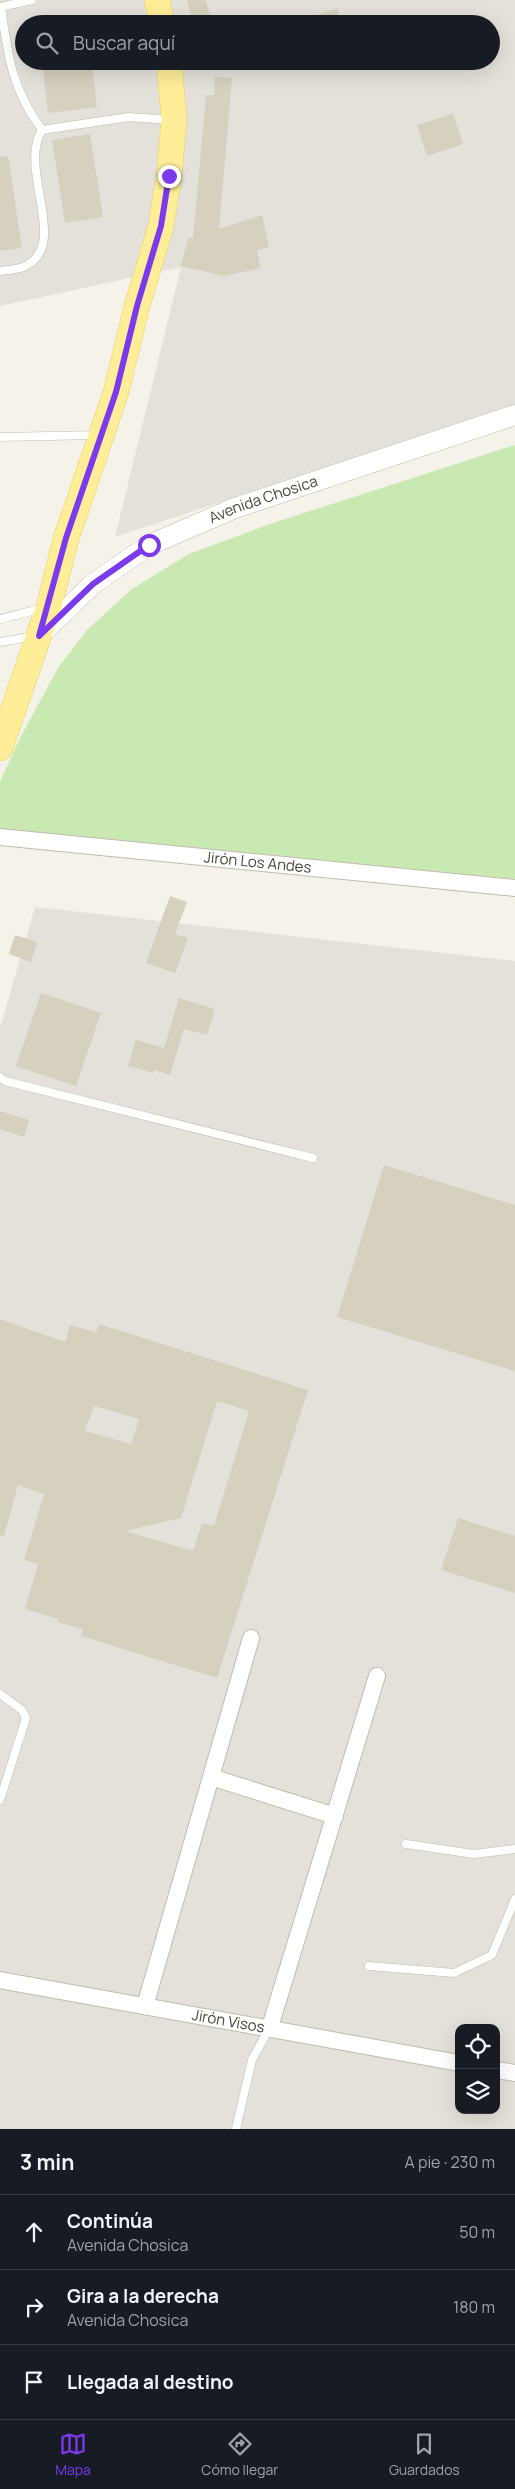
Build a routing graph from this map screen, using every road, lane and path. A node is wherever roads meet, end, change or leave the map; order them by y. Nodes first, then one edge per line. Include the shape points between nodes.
1 (32, 0) edge
2 (157, 0) edge
3 (0, 7) edge
4 (160, 15) edge
5 (171, 70) edge
6 (174, 120) junction
7 (42, 130) junction
8 (0, 271) edge
9 (515, 415) edge
10 (102, 435) junction
11 (0, 437) edge
12 (49, 606) junction
13 (0, 619) edge
14 (39, 636) junction
15 (0, 642) edge
16 (0, 748) edge
17 (0, 837) edge
18 (515, 888) edge
19 (0, 1077) edge
20 (314, 1158) dead end
21 (251, 1638) dead end
22 (378, 1676) dead end
23 (0, 1694) edge
24 (211, 1777) junction
25 (0, 1800) edge
26 (335, 1816) junction
27 (406, 1844) dead end
28 (515, 1849) edge
29 (515, 1899) edge
30 (369, 1966) dead end
31 (0, 1980) edge
32 (145, 2006) junction
33 (270, 2027) junction
34 (455, 2062) edge
35 (500, 2071) edge
36 (515, 2073) edge
37 (236, 2129) edge

1 - 3 lane
2 - 4 main road
3 - 7 lane via 14,77 26,107
5 - 6 main road, Avenida Chosica
6 - 7 lane via 128,117
6 - 10 main road, Avenida Chosica via 161,226
7 - 8 lane via 37,138 34,157 46,235 38,254 27,265
9 - 14 street, Avenida Chosica via 236,508 149,545 93,584
10 - 11 lane
10 - 12 main road, Avenida Chosica via 66,538
12 - 13 lane
12 - 14 main road, Avenida Chosica
14 - 15 lane
14 - 16 main road, Avenida Chosica
17 - 18 street, Jirón Los Andes
19 - 20 lane via 5,1081
21 - 24 street
22 - 26 street
23 - 25 lane via 22,1710 26,1718
24 - 26 street
24 - 32 street
26 - 33 street
27 - 28 lane via 474,1854
29 - 30 lane via 492,1955 454,1973
31 - 32 street, Jirón Visos
32 - 33 street, Jirón Visos
33 - 34 street, Jirón Visos
33 - 37 lane via 252,2060
35 - 36 street

